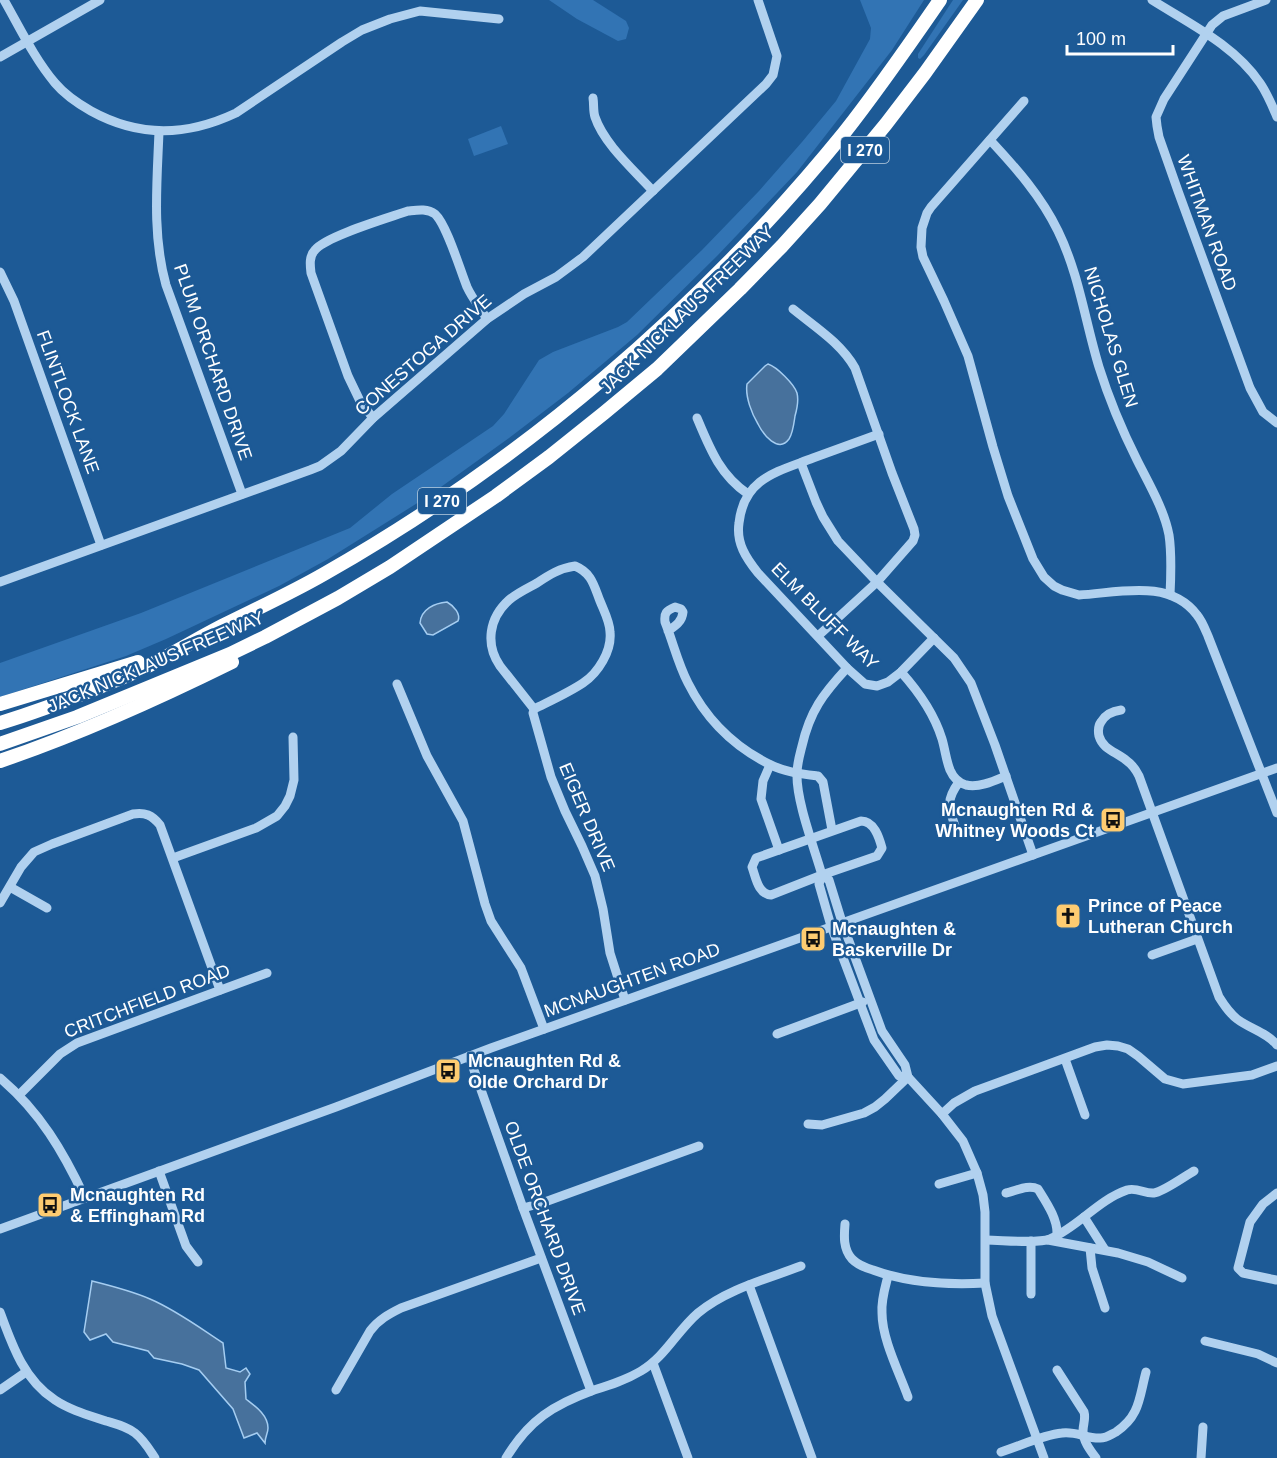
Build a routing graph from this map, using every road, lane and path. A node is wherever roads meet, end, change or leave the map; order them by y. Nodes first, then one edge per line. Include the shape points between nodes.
1 (4, 0) edge
2 (100, 0) edge
3 (419, 0) edge
4 (758, 0) edge
5 (940, 0) edge
6 (977, 0) edge
7 (1152, 0) edge
8 (1266, 0) edge
9 (420, 11) junction
10 (499, 19) dead end
11 (1206, 34) junction
12 (27, 41) junction
13 (0, 57) edge
14 (593, 98) dead end
15 (1024, 101) dead end
16 (1277, 117) edge
17 (159, 132) junction
18 (990, 140) junction
19 (653, 191) junction
20 (0, 272) edge
21 (793, 309) dead end
22 (487, 319) junction
23 (373, 418) junction
24 (697, 418) dead end
25 (1277, 423) edge
26 (879, 434) junction
27 (801, 463) junction
28 (242, 494) junction
29 (748, 494) junction
30 (102, 545) junction
31 (0, 582) edge
32 (877, 582) junction
33 (1170, 595) junction
34 (220, 627) junction
35 (668, 631) dead end
36 (818, 636) junction
37 (264, 637) junction
38 (934, 638) junction
39 (847, 668) junction
40 (901, 672) junction
41 (397, 684) dead end
42 (0, 704) edge
43 (534, 709) junction
44 (1121, 710) dead end
45 (0, 723) edge
46 (293, 737) dead end
47 (0, 744) edge
48 (0, 761) edge
49 (770, 765) junction
50 (1277, 768) edge
51 (797, 773) junction
52 (1262, 773) junction
53 (1006, 776) junction
54 (959, 782) junction
55 (1153, 812) junction
56 (1277, 813) edge
57 (956, 829) dead end
58 (832, 831) junction
59 (811, 839) junction
60 (779, 850) junction
61 (1033, 855) junction
62 (173, 858) junction
63 (822, 875) junction
64 (10, 887) junction
65 (0, 903) edge
66 (47, 908) dead end
67 (842, 922) junction
68 (831, 926) junction
69 (1197, 939) junction
70 (1152, 955) dead end
71 (267, 973) dead end
72 (220, 990) junction
73 (625, 999) junction
74 (871, 999) junction
75 (860, 1003) junction
76 (544, 1029) junction
77 (777, 1034) dead end
78 (1277, 1045) edge
79 (469, 1056) junction
80 (1065, 1059) junction
81 (1277, 1066) edge
82 (908, 1077) junction
83 (0, 1078) edge
84 (19, 1095) junction
85 (942, 1114) junction
86 (1085, 1114) dead end
87 (808, 1124) dead end
88 (699, 1146) dead end
89 (1194, 1171) dead end
90 (159, 1172) junction
91 (977, 1173) junction
92 (939, 1184) dead end
93 (1006, 1193) dead end
94 (1277, 1193) edge
95 (85, 1198) junction
96 (523, 1208) junction
97 (1084, 1217) junction
98 (845, 1224) dead end
99 (0, 1229) edge
100 (1057, 1235) junction
101 (986, 1240) junction
102 (1048, 1240) junction
103 (1031, 1241) junction
104 (1090, 1248) junction
105 (1105, 1250) junction
106 (541, 1257) junction
107 (198, 1262) dead end
108 (801, 1266) dead end
109 (888, 1276) junction
110 (1182, 1278) dead end
111 (1276, 1280) edge
112 (985, 1283) junction
113 (749, 1285) junction
114 (1031, 1294) dead end
115 (1105, 1308) dead end
116 (0, 1312) edge
117 (1205, 1341) dead end
118 (653, 1363) junction
119 (1277, 1363) edge
120 (1057, 1370) dead end
121 (26, 1372) junction
122 (1146, 1372) dead end
123 (0, 1390) edge
124 (336, 1390) dead end
125 (591, 1391) junction
126 (908, 1397) dead end
127 (1203, 1427) dead end
128 (1084, 1435) junction
129 (1037, 1440) junction
130 (1001, 1452) dead end
131 (155, 1458) edge
132 (506, 1458) edge
133 (687, 1458) edge
134 (812, 1458) edge
135 (1044, 1458) edge
136 (1096, 1458) edge
137 (1201, 1458) edge

1 - 12 street
2 - 12 street
3 - 9 street
4 - 19 street, CONESTOGA DRIVE via 777,56 773,75
5 - 34 highway, JACK NICKLAUS FREEWAY / I 270 via 865,105 784,204 643,344 531,437 427,511 324,574
6 - 37 highway, JACK NICKLAUS FREEWAY / I 270 via 886,124 820,204 657,369 496,496 390,567
7 - 11 street
8 - 11 street, WHITMAN ROAD via 1223,16
9 - 10 street
9 - 17 street via 362,30 221,120 192,129
11 - 16 street via 1251,71
11 - 25 street, WHITMAN ROAD via 1164,99 1156,117 1157,126 1250,388 1263,412
12 - 13 street
12 - 17 street via 70,98 114,123
14 - 19 street via 594,115 601,131
15 - 18 street
17 - 28 street, PLUM ORCHARD DRIVE via 156,224 161,266
18 - 33 street, NICHOLAS GLEN via 1036,193 1066,251 1112,403 1166,522 1172,569
18 - 33 street via 927,213 921,248 968,357 1005,486 1033,559 1047,580 1070,593 1149,590
19 - 22 street, CONESTOGA DRIVE via 567,270
20 - 30 street, FLINTLOCK LANE
21 - 26 street via 849,356
22 - 23 street, CONESTOGA DRIVE
22 - 23 street via 468,290 439,218 430,211 408,211 320,245 312,254 311,273 348,376
23 - 28 street, CONESTOGA DRIVE via 320,466
24 - 29 street via 719,466
26 - 27 street
26 - 32 street via 915,535
27 - 29 street via 770,475
27 - 32 street via 823,517 838,541
28 - 30 street, CONESTOGA DRIVE
29 - 36 street, ELM BLUFF WAY via 738,528 743,551 758,573
30 - 31 street, CONESTOGA DRIVE
32 - 36 street
32 - 38 street
33 - 52 street via 1197,614 1203,624
34 - 42 highway via 139,662
34 - 45 highway, JACK NICKLAUS FREEWAY / I 270 via 139,670
35 - 49 street via 688,683 710,718 735,743
36 - 39 street, ELM BLUFF WAY
37 - 47 highway, JACK NICKLAUS FREEWAY / I 270 via 77,717
37 - 48 highway via 234,661 153,700
38 - 40 street, ELM BLUFF WAY
38 - 53 street via 971,683
39 - 40 street, ELM BLUFF WAY via 865,684 877,686
39 - 51 street via 814,709
40 - 54 street via 932,714 949,769
41 - 76 street via 427,756 459,810 491,921 521,968
43 - 43 street, EIGER DRIVE via 495,659 491,647 494,619 511,598 556,571 579,567 589,574 606,614 609,647 584,683
43 - 73 street, EIGER DRIVE via 551,777 595,876 610,953
44 - 55 street via 1102,720 1098,726 1100,739 1105,748 1127,760 1137,771
46 - 62 street via 294,780 290,796 277,816 256,828
49 - 51 street
49 - 60 street via 762,781 761,799
50 - 52 street, MCNAUGHTEN ROAD
51 - 58 street via 818,776 823,782
51 - 59 street
52 - 55 street, MCNAUGHTEN ROAD
52 - 56 street
53 - 54 street via 975,786
53 - 61 street
54 - 57 street via 949,803
55 - 61 street, MCNAUGHTEN ROAD
55 - 69 street
58 - 59 street
58 - 63 street via 866,821 874,828 882,848 877,856
59 - 60 street
59 - 63 street
60 - 63 street via 756,858 752,867 766,895
61 - 67 street, MCNAUGHTEN ROAD
62 - 64 street via 156,819 133,814 34,852
62 - 72 street
63 - 67 street via 829,880
63 - 68 street via 819,884
64 - 65 street
64 - 66 street
67 - 68 street, MCNAUGHTEN ROAD
67 - 74 street
68 - 73 street, MCNAUGHTEN ROAD
68 - 75 street
69 - 70 street
69 - 78 street via 1223,1004 1237,1019
71 - 72 street, CRITCHFIELD ROAD
72 - 84 street, CRITCHFIELD ROAD via 77,1043 60,1054
73 - 76 street, MCNAUGHTEN ROAD
74 - 75 street
74 - 82 street via 882,1031 905,1065
75 - 77 street
75 - 82 street via 874,1040 889,1064 899,1076
76 - 79 street, MCNAUGHTEN ROAD
79 - 90 street, MCNAUGHTEN ROAD
79 - 96 street, OLDE ORCHARD DRIVE
80 - 81 street via 1095,1047 1118,1046 1138,1056 1165,1079 1183,1084 1252,1076
80 - 85 street via 975,1091
80 - 86 street
82 - 85 street
82 - 87 street via 864,1113 822,1125
83 - 84 street
84 - 95 street via 55,1140
85 - 91 street via 963,1141
88 - 96 street
89 - 97 street via 1154,1193 1125,1190
90 - 95 street, MCNAUGHTEN ROAD
90 - 107 street via 186,1246
91 - 92 street
91 - 101 street
93 - 100 street via 1038,1189 1055,1219
94 - 111 street via 1250,1222 1239,1268 1243,1273
95 - 99 street, MCNAUGHTEN ROAD
96 - 106 street, OLDE ORCHARD DRIVE
97 - 100 street
97 - 105 street
98 - 109 street via 844,1238 854,1261
100 - 102 street
101 - 103 street
101 - 112 street
102 - 103 street
102 - 104 street
103 - 114 street
104 - 105 street
104 - 115 street
105 - 110 street via 1148,1262
106 - 124 street via 412,1304 376,1322
106 - 125 street, OLDE ORCHARD DRIVE
108 - 113 street
109 - 112 street
109 - 126 street via 882,1299 883,1326
112 - 129 street via 992,1316
113 - 118 street via 698,1313
113 - 134 street
116 - 121 street
117 - 119 street via 1258,1354
118 - 125 street
118 - 133 street
120 - 128 street via 1084,1412
121 - 123 street
121 - 131 street via 56,1401 134,1432
122 - 128 street via 1132,1419 1103,1438
125 - 132 street via 556,1407 531,1425
127 - 137 street
128 - 129 street via 1063,1432
128 - 136 street
129 - 130 street
129 - 135 street

